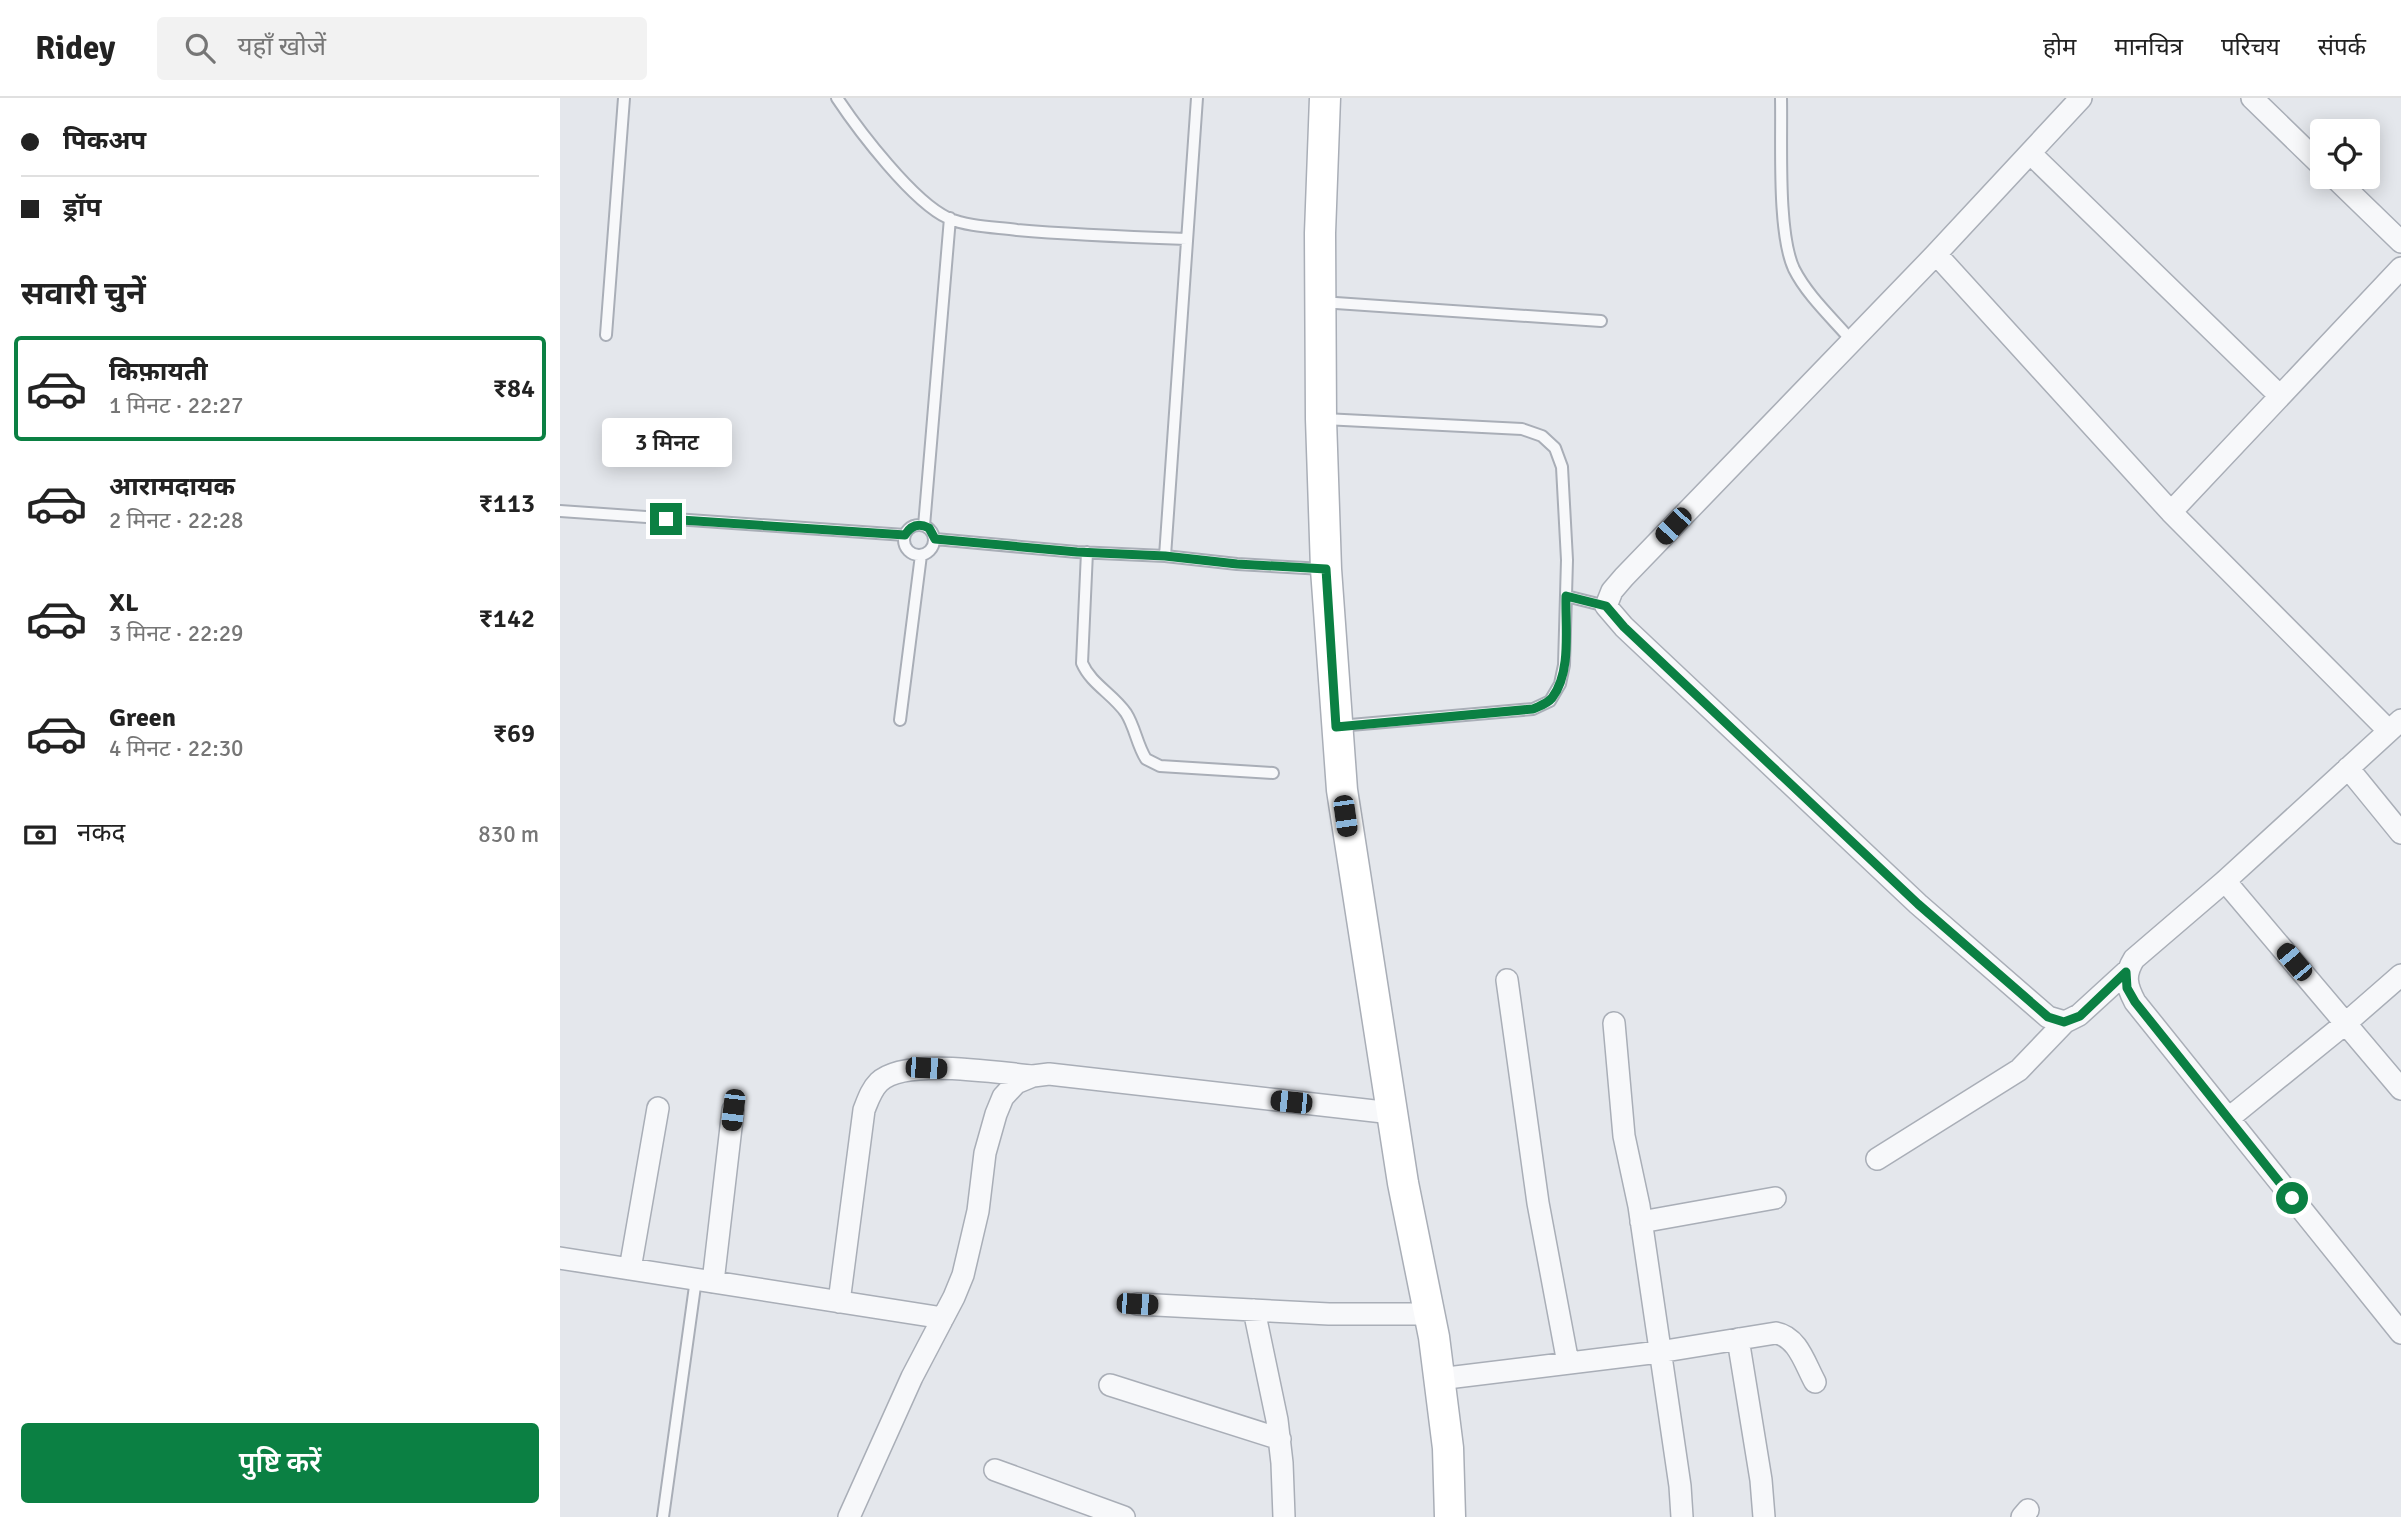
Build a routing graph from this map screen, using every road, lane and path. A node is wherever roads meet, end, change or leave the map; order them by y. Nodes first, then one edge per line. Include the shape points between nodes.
1 (624, 98) edge
2 (836, 98) edge
3 (1197, 98) edge
4 (1325, 98) edge
5 (1781, 98) edge
6 (2081, 98) edge
7 (2252, 98) edge
8 (2030, 153) junction
9 (2310, 154) edge
10 (2346, 189) edge
11 (950, 219) junction
12 (1187, 239) junction
13 (2401, 242) edge
14 (1936, 254) junction
15 (2401, 268) edge
16 (1321, 302) junction
17 (1601, 321) dead end
18 (606, 335) dead end
19 (1851, 340) junction
20 (2280, 396) junction
21 (1321, 419) junction
22 (560, 511) edge
23 (2171, 512) junction
24 (924, 526) junction
25 (905, 535) junction
26 (935, 539) junction
27 (1087, 552) junction
28 (921, 555) junction
29 (1165, 556) junction
30 (1326, 569) junction
31 (1566, 596) junction
32 (1606, 606) junction
33 (900, 720) dead end
34 (2395, 726) edge
35 (1336, 727) junction
36 (2348, 768) junction
37 (1273, 773) dead end
38 (2401, 833) edge
39 (2225, 881) junction
40 (2126, 972) junction
41 (2401, 975) edge
42 (1507, 980) dead end
43 (2064, 1022) junction
44 (1614, 1023) dead end
45 (2346, 1023) junction
46 (1033, 1076) junction
47 (2401, 1089) edge
48 (658, 1108) dead end
49 (733, 1110) dead end
50 (1392, 1113) junction
51 (2229, 1118) junction
52 (1877, 1159) dead end
53 (1775, 1198) dead end
54 (1641, 1222) junction
55 (560, 1258) edge
56 (630, 1269) junction
57 (704, 1281) junction
58 (839, 1302) junction
59 (1137, 1304) dead end
60 (1254, 1310) junction
61 (1430, 1314) junction
62 (943, 1318) junction
63 (2401, 1333) edge
64 (1738, 1339) junction
65 (1659, 1353) junction
66 (1568, 1363) junction
67 (1439, 1379) junction
68 (1815, 1382) dead end
69 (1110, 1385) dead end
70 (1280, 1439) junction
71 (995, 1470) dead end
72 (663, 1517) edge
73 (849, 1517) edge
74 (1124, 1517) edge
75 (1284, 1517) edge
76 (1450, 1517) edge
77 (1682, 1517) edge
78 (1765, 1517) edge

1 - 18 lane
2 - 11 lane via 905,183
3 - 12 lane
4 - 16 street
5 - 19 lane via 1784,217 1794,268
6 - 8 street
7 - 9 street
8 - 14 street
8 - 20 street
10 - 13 street
11 - 12 lane via 1040,232
11 - 24 lane
12 - 29 lane
14 - 19 street
14 - 23 street
15 - 20 street
16 - 17 lane
16 - 21 street
19 - 32 street via 1612,591
20 - 23 street
21 - 30 street
21 - 31 lane via 1522,429 1542,436 1555,448 1562,467
22 - 25 lane
23 - 34 street
24 - 25 lane via 913,526
24 - 26 lane
25 - 28 lane via 906,547
26 - 27 lane
26 - 28 lane via 931,550
27 - 29 lane
27 - 37 lane via 1082,663 1128,716 1146,759 1160,766
28 - 33 lane
29 - 30 lane
30 - 35 street
31 - 32 lane
31 - 35 lane via 1564,665 1550,701 1533,709
32 - 43 street via 1918,904 2048,1017
34 - 36 street
35 - 50 street via 1349,842
36 - 38 street
36 - 39 street
39 - 40 street via 2134,958
39 - 45 street
40 - 43 street via 2080,1016
40 - 51 street via 2127,988 2135,1002
41 - 45 street
42 - 66 street via 1538,1203
43 - 52 street via 2019,1070
44 - 54 street via 1624,1136
45 - 47 street
45 - 51 street
46 - 50 street via 1049,1074
46 - 58 street via 926,1068 901,1071 881,1080 864,1110
46 - 62 street via 1009,1090 996,1114 963,1275
48 - 56 street
49 - 57 street
50 - 61 street
51 - 63 street
53 - 54 street
54 - 65 street
55 - 56 street
56 - 57 street
57 - 58 street
57 - 72 lane
58 - 62 street
59 - 60 street
60 - 61 street
60 - 70 street
61 - 67 street
62 - 73 street
64 - 65 street
64 - 68 street via 1776,1333 1789,1337
64 - 78 street
65 - 66 street
65 - 77 street
66 - 67 street
67 - 76 street
69 - 70 street
70 - 75 street
71 - 74 street

